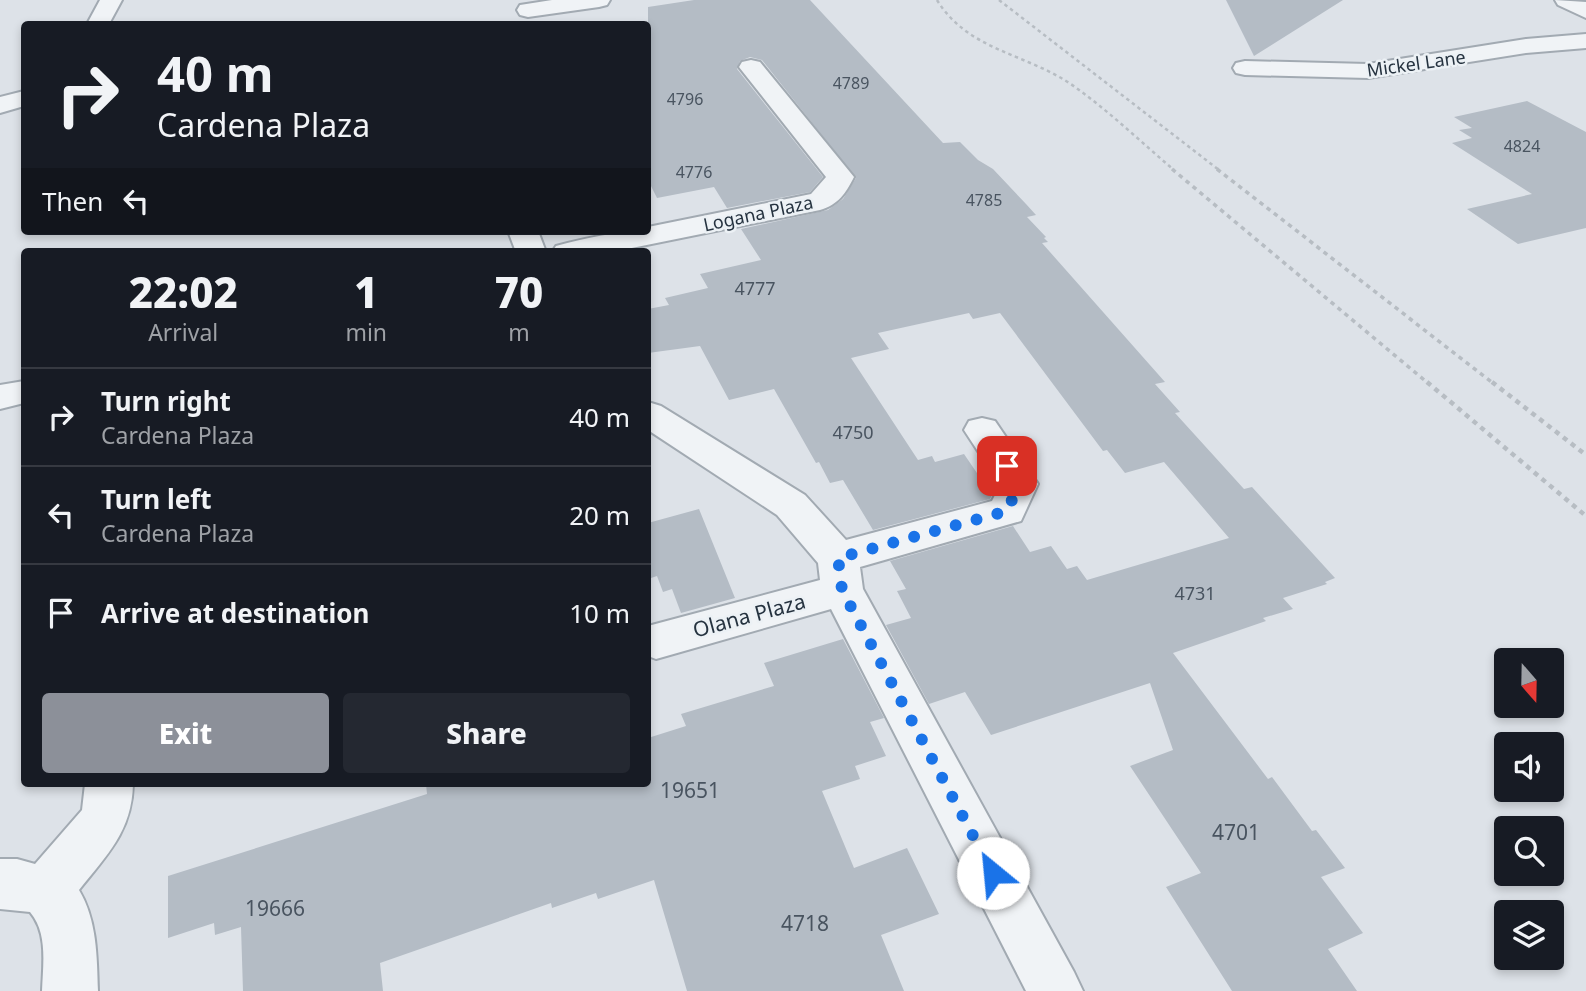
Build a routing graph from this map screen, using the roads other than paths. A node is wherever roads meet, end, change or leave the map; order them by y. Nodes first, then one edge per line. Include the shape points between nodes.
1 (111, 0) edge
2 (599, 0) edge
3 (1566, 0) edge
4 (1586, 11) edge
5 (526, 12) edge
6 (100, 21) edge
7 (1586, 41) edge
8 (751, 67) dead end
9 (1245, 68) dead end
10 (21, 100) edge
11 (0, 105) edge
12 (587, 248) edge
13 (21, 393) edge
14 (0, 397) edge
15 (651, 416) edge
16 (982, 430) dead end
17 (840, 574) junction
18 (656, 641) dead end
19 (109, 787) edge
20 (22, 888) edge
21 (71, 991) edge
22 (1055, 991) edge

1 - 6 street
2 - 5 street
3 - 4 street
7 - 9 street, Mickel Lane via 1368,71
8 - 12 street, Logana Plaza via 840,177 835,189 820,201
10 - 11 street
13 - 14 street
15 - 17 street via 791,505
16 - 17 street, Olana Plaza via 1019,484 1007,511
17 - 18 street, Olana Plaza
17 - 22 street
19 - 20 street via 100,826
20 - 21 street via 62,909 70,947

